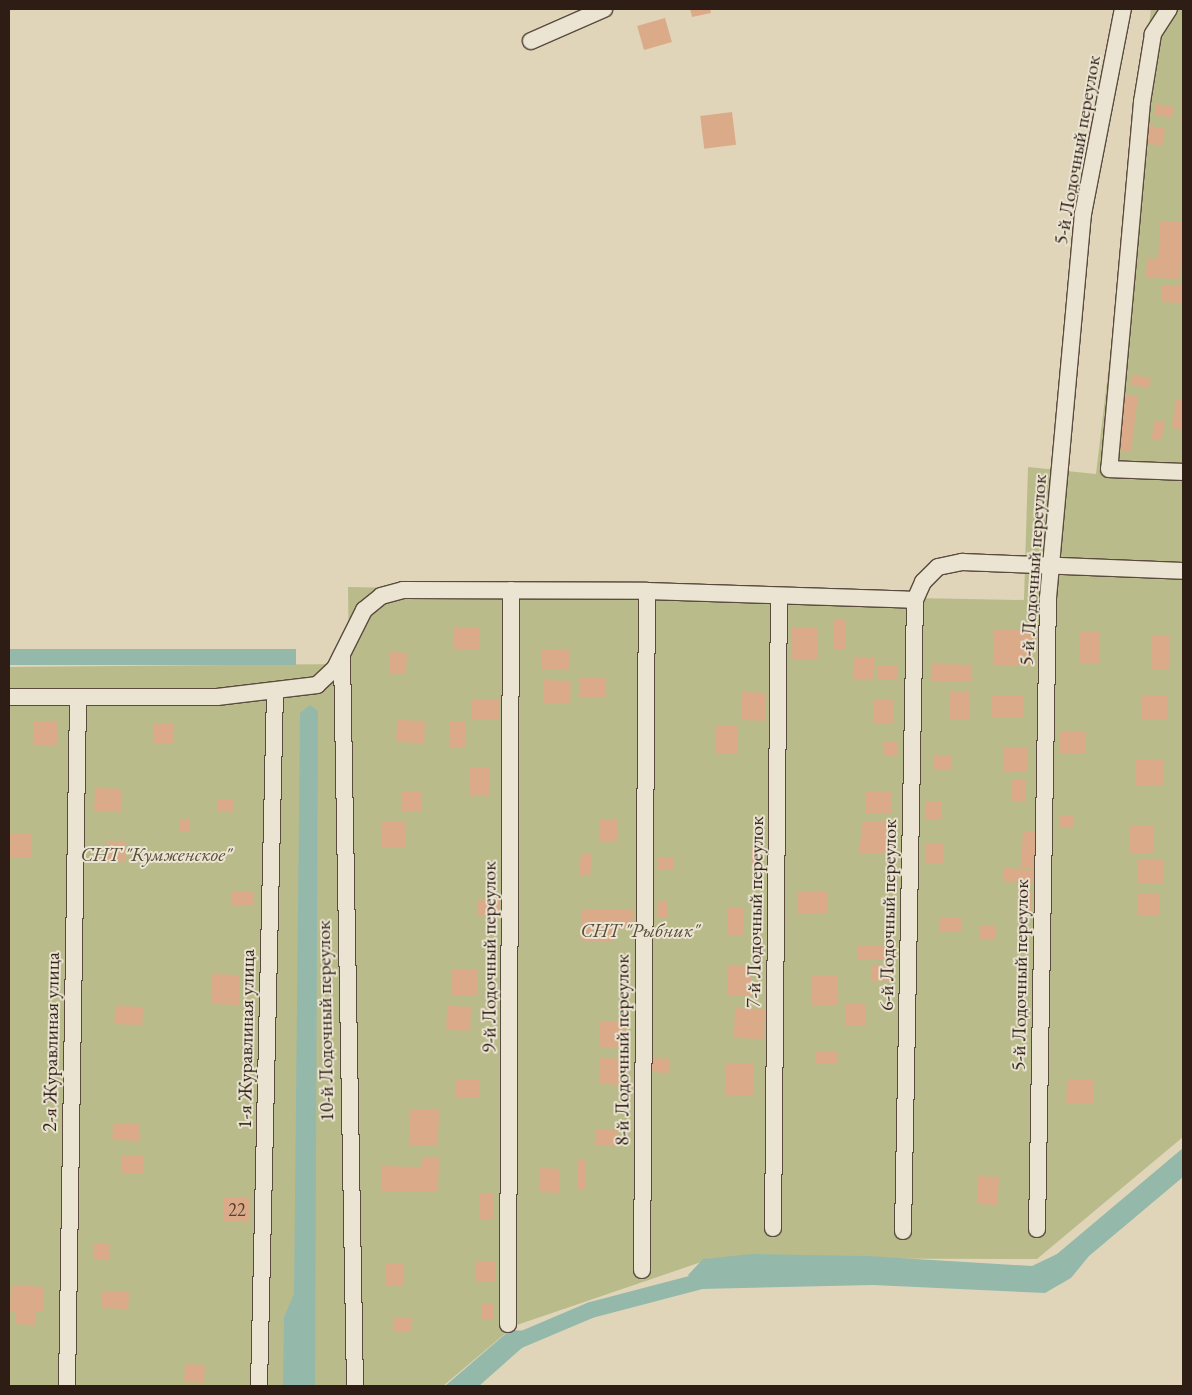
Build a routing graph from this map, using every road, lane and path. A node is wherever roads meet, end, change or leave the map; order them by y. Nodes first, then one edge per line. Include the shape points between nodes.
1 (604, 9) edge
2 (1123, 9) edge
3 (1169, 9) edge
4 (532, 41) dead end
5 (1183, 472) edge
6 (1054, 563) junction
7 (1183, 571) edge
8 (512, 590) junction
9 (647, 591) junction
10 (779, 597) junction
11 (915, 600) junction
12 (342, 655) junction
13 (275, 694) junction
14 (9, 697) edge
15 (78, 698) junction
16 (773, 1228) dead end
17 (1036, 1229) dead end
18 (903, 1231) dead end
19 (642, 1270) dead end
20 (508, 1324) dead end
21 (67, 1386) edge
22 (260, 1386) edge
23 (355, 1386) edge

1 - 4 street
2 - 6 street, 5-й Лодочный переулок via 1082,214
3 - 5 street via 1153,34 1142,102 1109,469
6 - 7 street
6 - 11 street via 962,562 938,567 923,582
6 - 17 street, 5-й Лодочный переулок via 1048,598
8 - 9 street
8 - 12 street via 402,590 381,596 364,610
8 - 20 street, 9-й Лодочный переулок
9 - 10 street
9 - 19 street, 8-й Лодочный переулок
10 - 11 street
10 - 16 street, 7-й Лодочный переулок
11 - 18 street, 6-й Лодочный переулок
12 - 13 street via 317,685
12 - 23 street, 10-й Лодочный переулок
13 - 15 street
13 - 22 street, 1-я Журавлиная улица
14 - 15 street
15 - 21 street, 2-я Журавлиная улица

